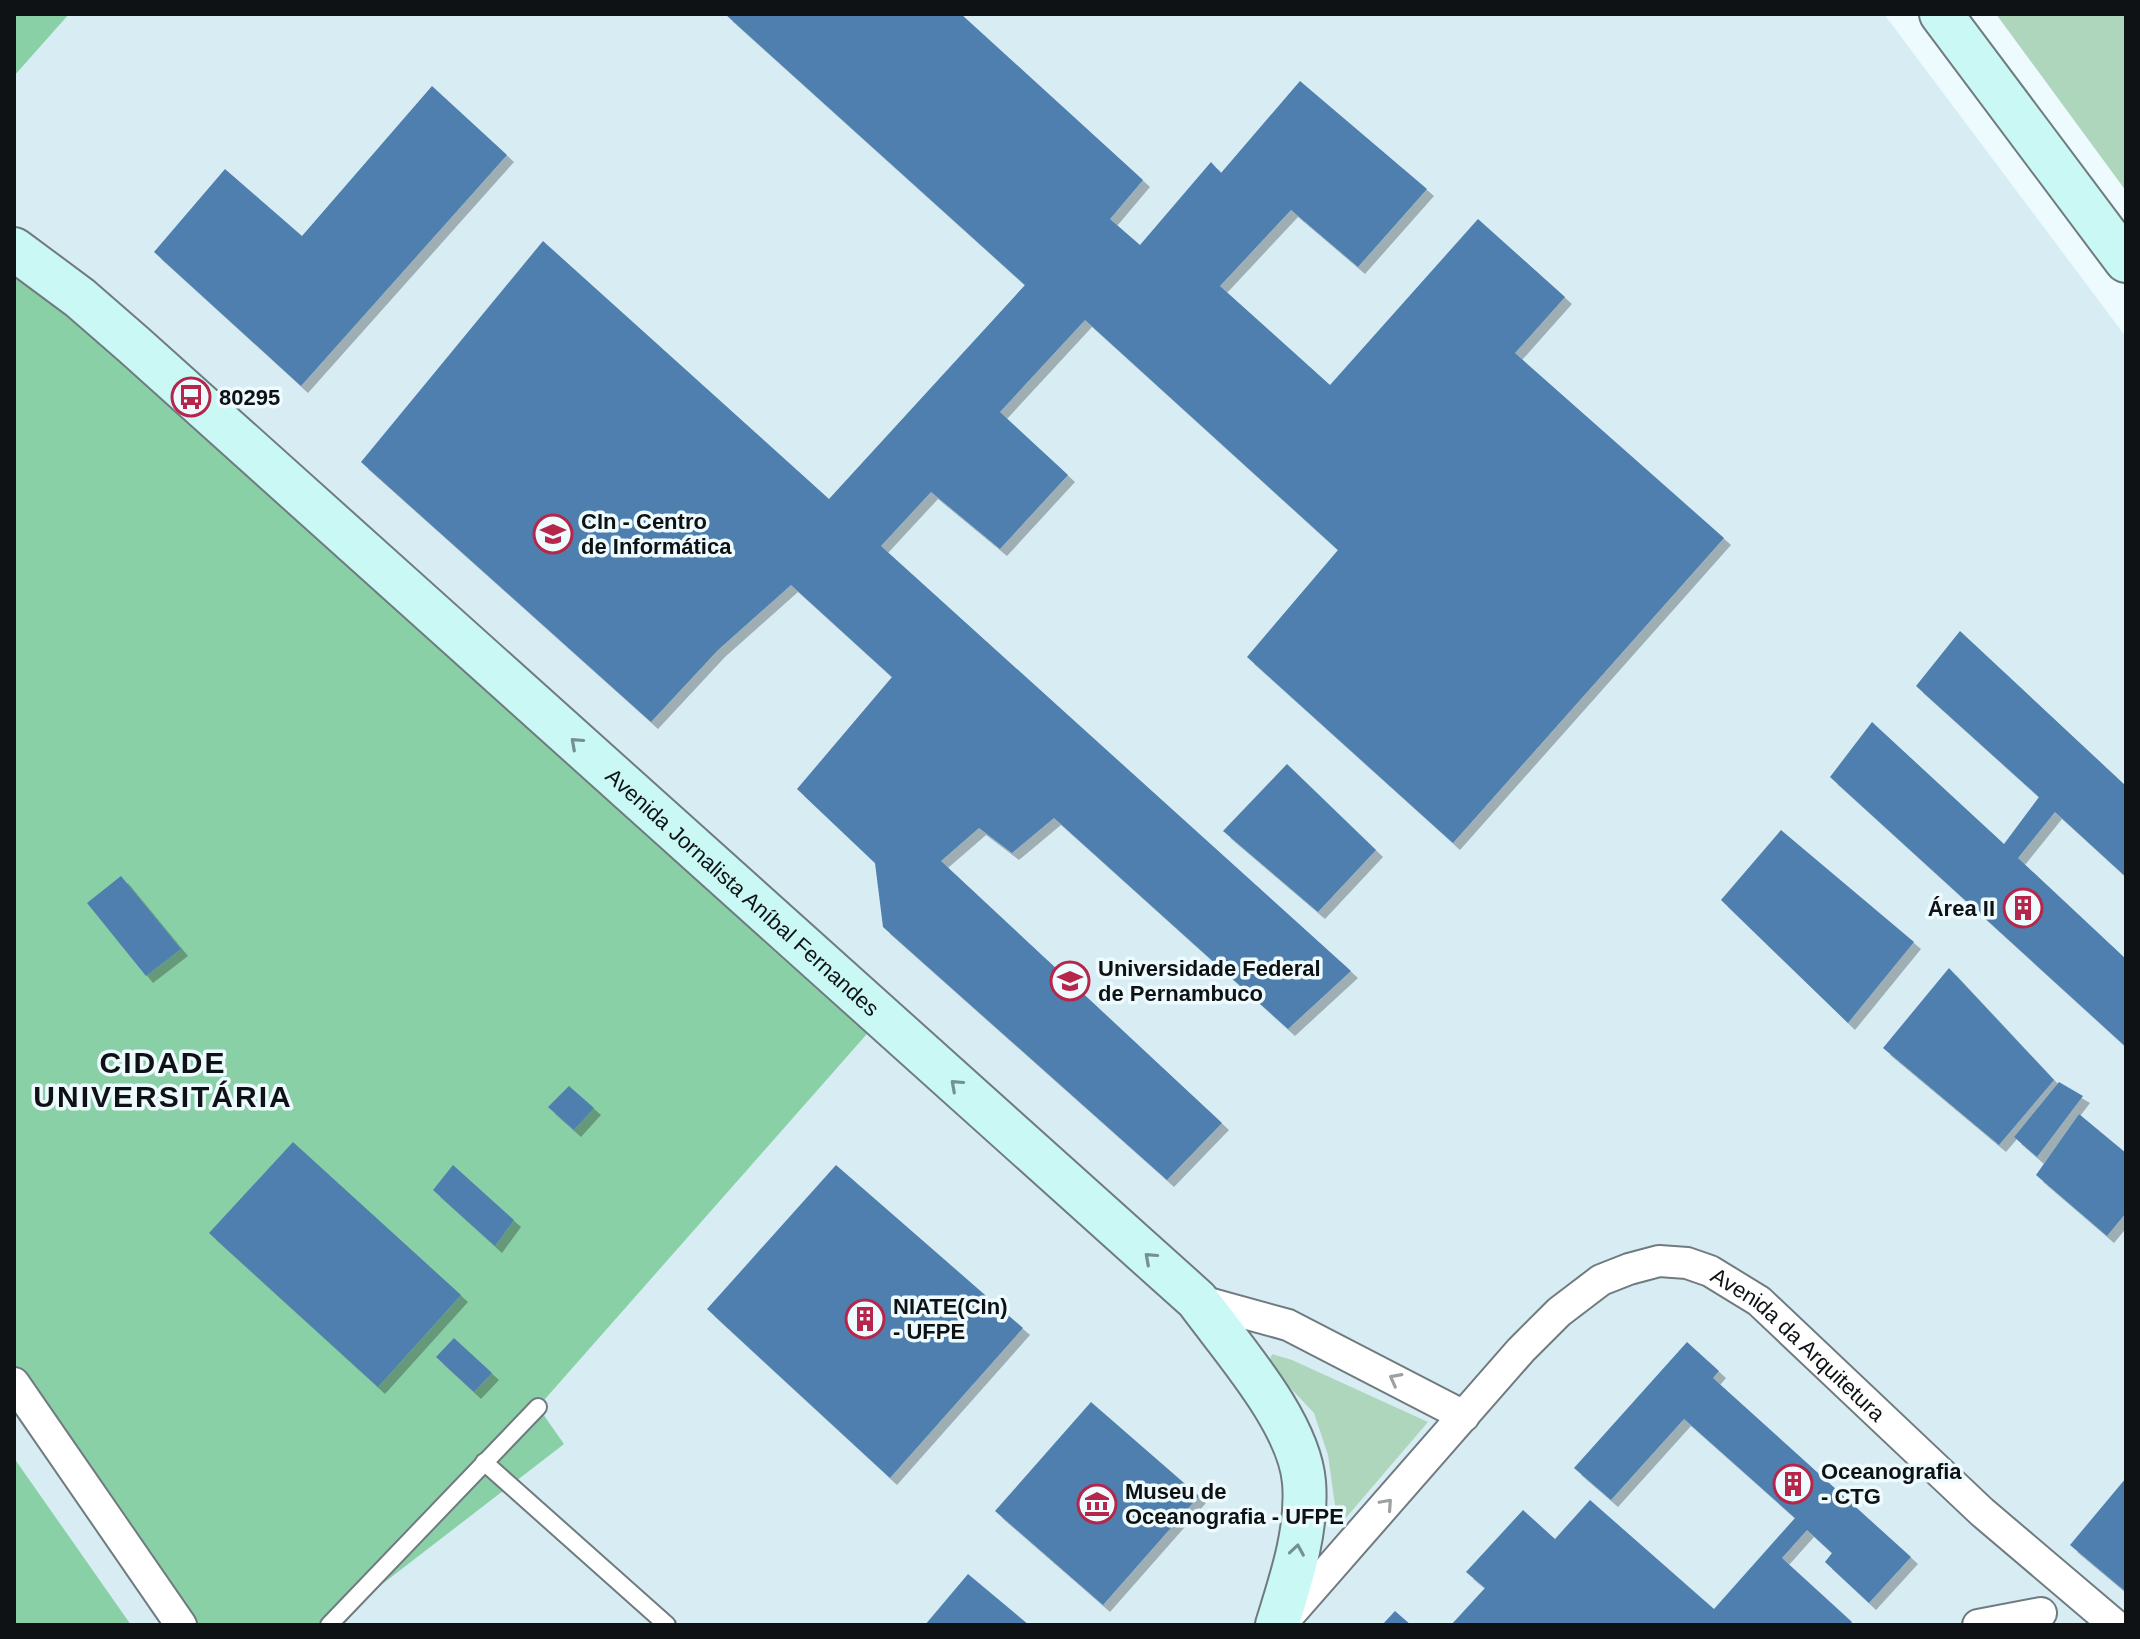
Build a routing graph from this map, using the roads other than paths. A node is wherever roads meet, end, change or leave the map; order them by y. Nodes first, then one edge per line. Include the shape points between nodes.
1 (1941, 14) edge
2 (14, 249) edge
3 (2126, 261) edge
4 (1197, 1300) junction
5 (14, 1383) edge
6 (538, 1407) dead end
7 (1464, 1416) junction
8 (484, 1462) junction
9 (2041, 1613) dead end
10 (181, 1625) edge
11 (329, 1625) edge
12 (667, 1625) edge
13 (1278, 1625) edge
14 (1978, 1625) edge
15 (2115, 1625) edge

1 - 3 street
4 -> 2 street, Avenida Jornalista Aníbal Fernandes via 134,345
7 -> 4 street via 1288,1325
13 -> 4 street, Avenida Jornalista Aníbal Fernandes via 1295,1568 1304,1480 1294,1443 1265,1393
5 - 10 street
6 - 8 lane
13 -> 7 street, Avenida da Arquitetura
7 - 15 street, Avenida da Arquitetura via 1559,1312 1601,1280 1659,1261 1687,1263 1759,1301 1982,1512
8 - 11 lane
8 - 12 lane
9 - 14 street

